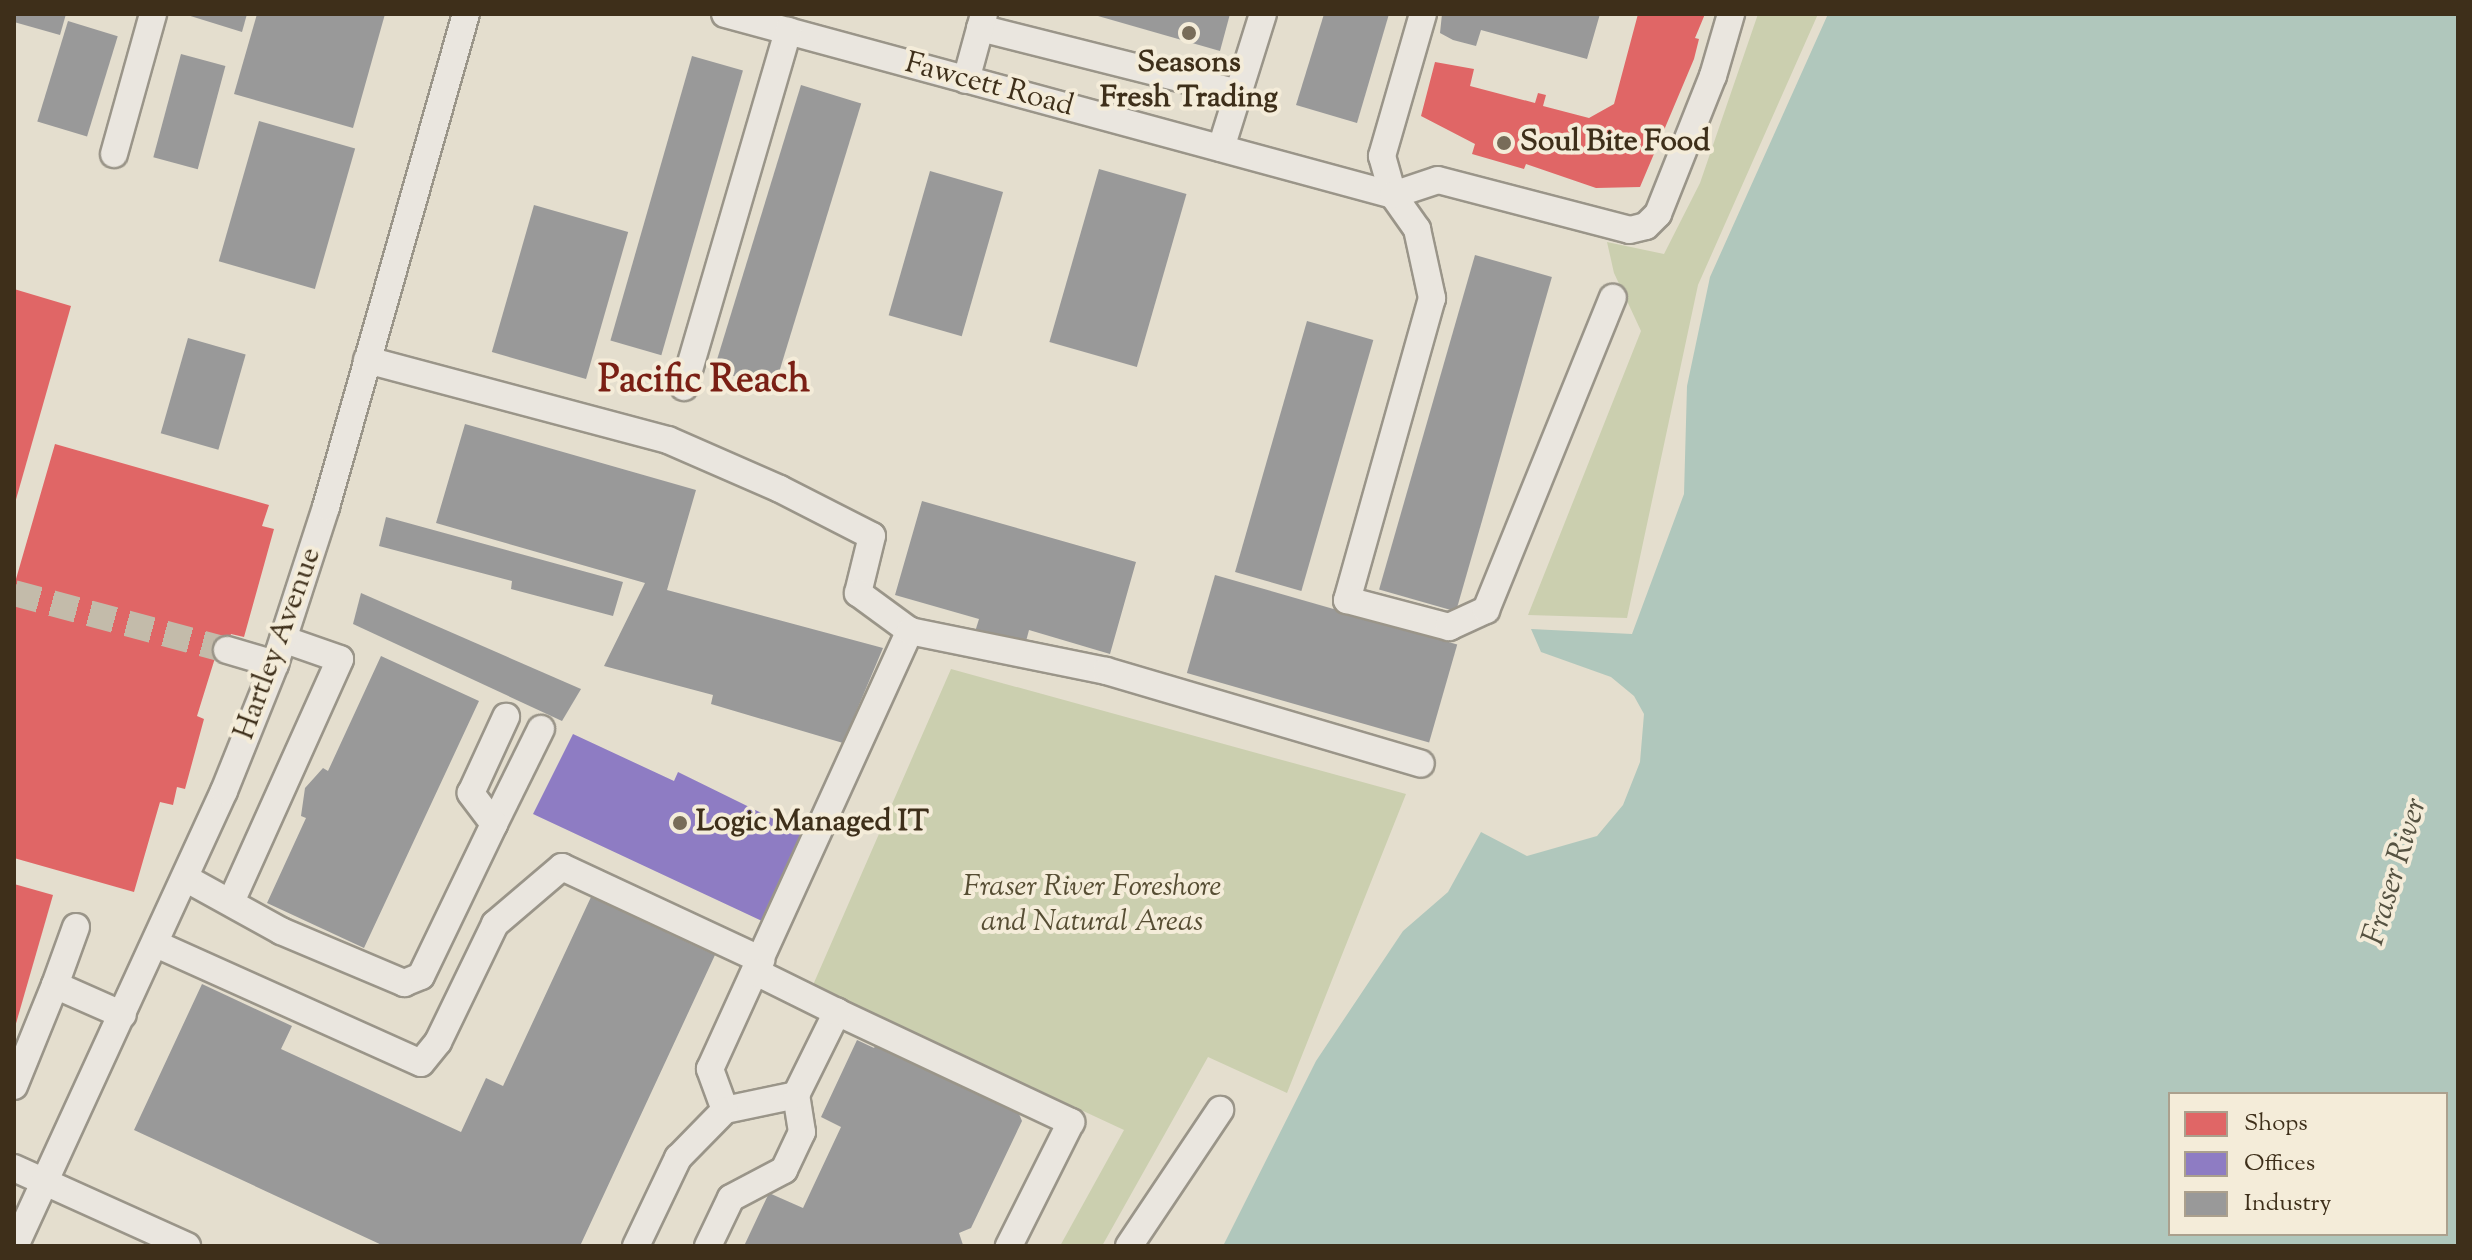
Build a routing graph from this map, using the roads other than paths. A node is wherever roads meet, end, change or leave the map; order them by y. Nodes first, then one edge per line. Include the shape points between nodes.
1 (153, 14) edge
2 (466, 14) edge
3 (725, 14) edge
4 (1263, 14) edge
5 (1423, 14) edge
6 (1731, 14) edge
7 (982, 21) edge
8 (788, 31) junction
9 (966, 80) junction
10 (1238, 93) junction
11 (1221, 148) junction
12 (114, 154) dead end
13 (1393, 195) junction
14 (1613, 298) dead end
15 (367, 360) junction
16 (684, 387) dead end
17 (910, 631) junction
18 (227, 650) tunnel mouth
19 (279, 652) junction
20 (506, 717) dead end
21 (541, 729) dead end
22 (1421, 764) dead end
23 (494, 824) junction
24 (185, 878) junction
25 (231, 902) junction
26 (76, 927) dead end
27 (156, 944) junction
28 (758, 966) junction
29 (55, 985) junction
30 (837, 1012) junction
31 (123, 1015) junction
32 (14, 1086) edge
33 (796, 1095) junction
34 (725, 1110) junction
35 (1220, 1110) dead end
36 (14, 1168) edge
37 (46, 1181) junction
38 (15, 1246) edge
39 (187, 1246) edge
40 (636, 1246) edge
41 (708, 1246) edge
42 (1009, 1246) edge
43 (1129, 1246) edge

1 - 12 street
2 - 15 street, Hartley Avenue
3 - 8 street, Fawcett Road
4 - 10 street
5 - 13 street via 1382,156
6 - 13 street via 1713,76 1658,214 1646,226 1630,230 1438,180
7 - 9 street
7 - 10 street
8 - 9 street, Fawcett Road
8 - 16 street
9 - 11 street, Fawcett Road
10 - 11 street
11 - 13 street, Fawcett Road
13 - 14 street via 1417,229 1432,298 1347,600 1449,627 1486,610
15 - 17 street via 668,440 780,489 872,536 858,593
15 - 19 street, Hartley Avenue
17 - 22 street via 1106,671
17 - 28 street
18 - 19 street
19 - 24 street, Hartley Avenue
19 - 25 street via 340,659
20 - 23 street via 471,793
21 - 23 street
23 - 25 street via 421,976 404,983 281,931
24 - 25 street
24 - 27 street, Hartley Avenue
26 - 29 street
27 - 28 street via 421,1063 438,1042 495,924 562,867
27 - 31 street, Hartley Avenue
28 - 30 street
28 - 34 street via 710,1069
29 - 31 street
29 - 32 street
30 - 33 street
30 - 42 street via 1071,1122
31 - 37 street, Hartley Avenue
33 - 34 street
33 - 41 street via 802,1132 784,1170 731,1198
34 - 40 street via 678,1158
35 - 43 street
36 - 37 street
37 - 38 street, Hartley Avenue
37 - 39 street

